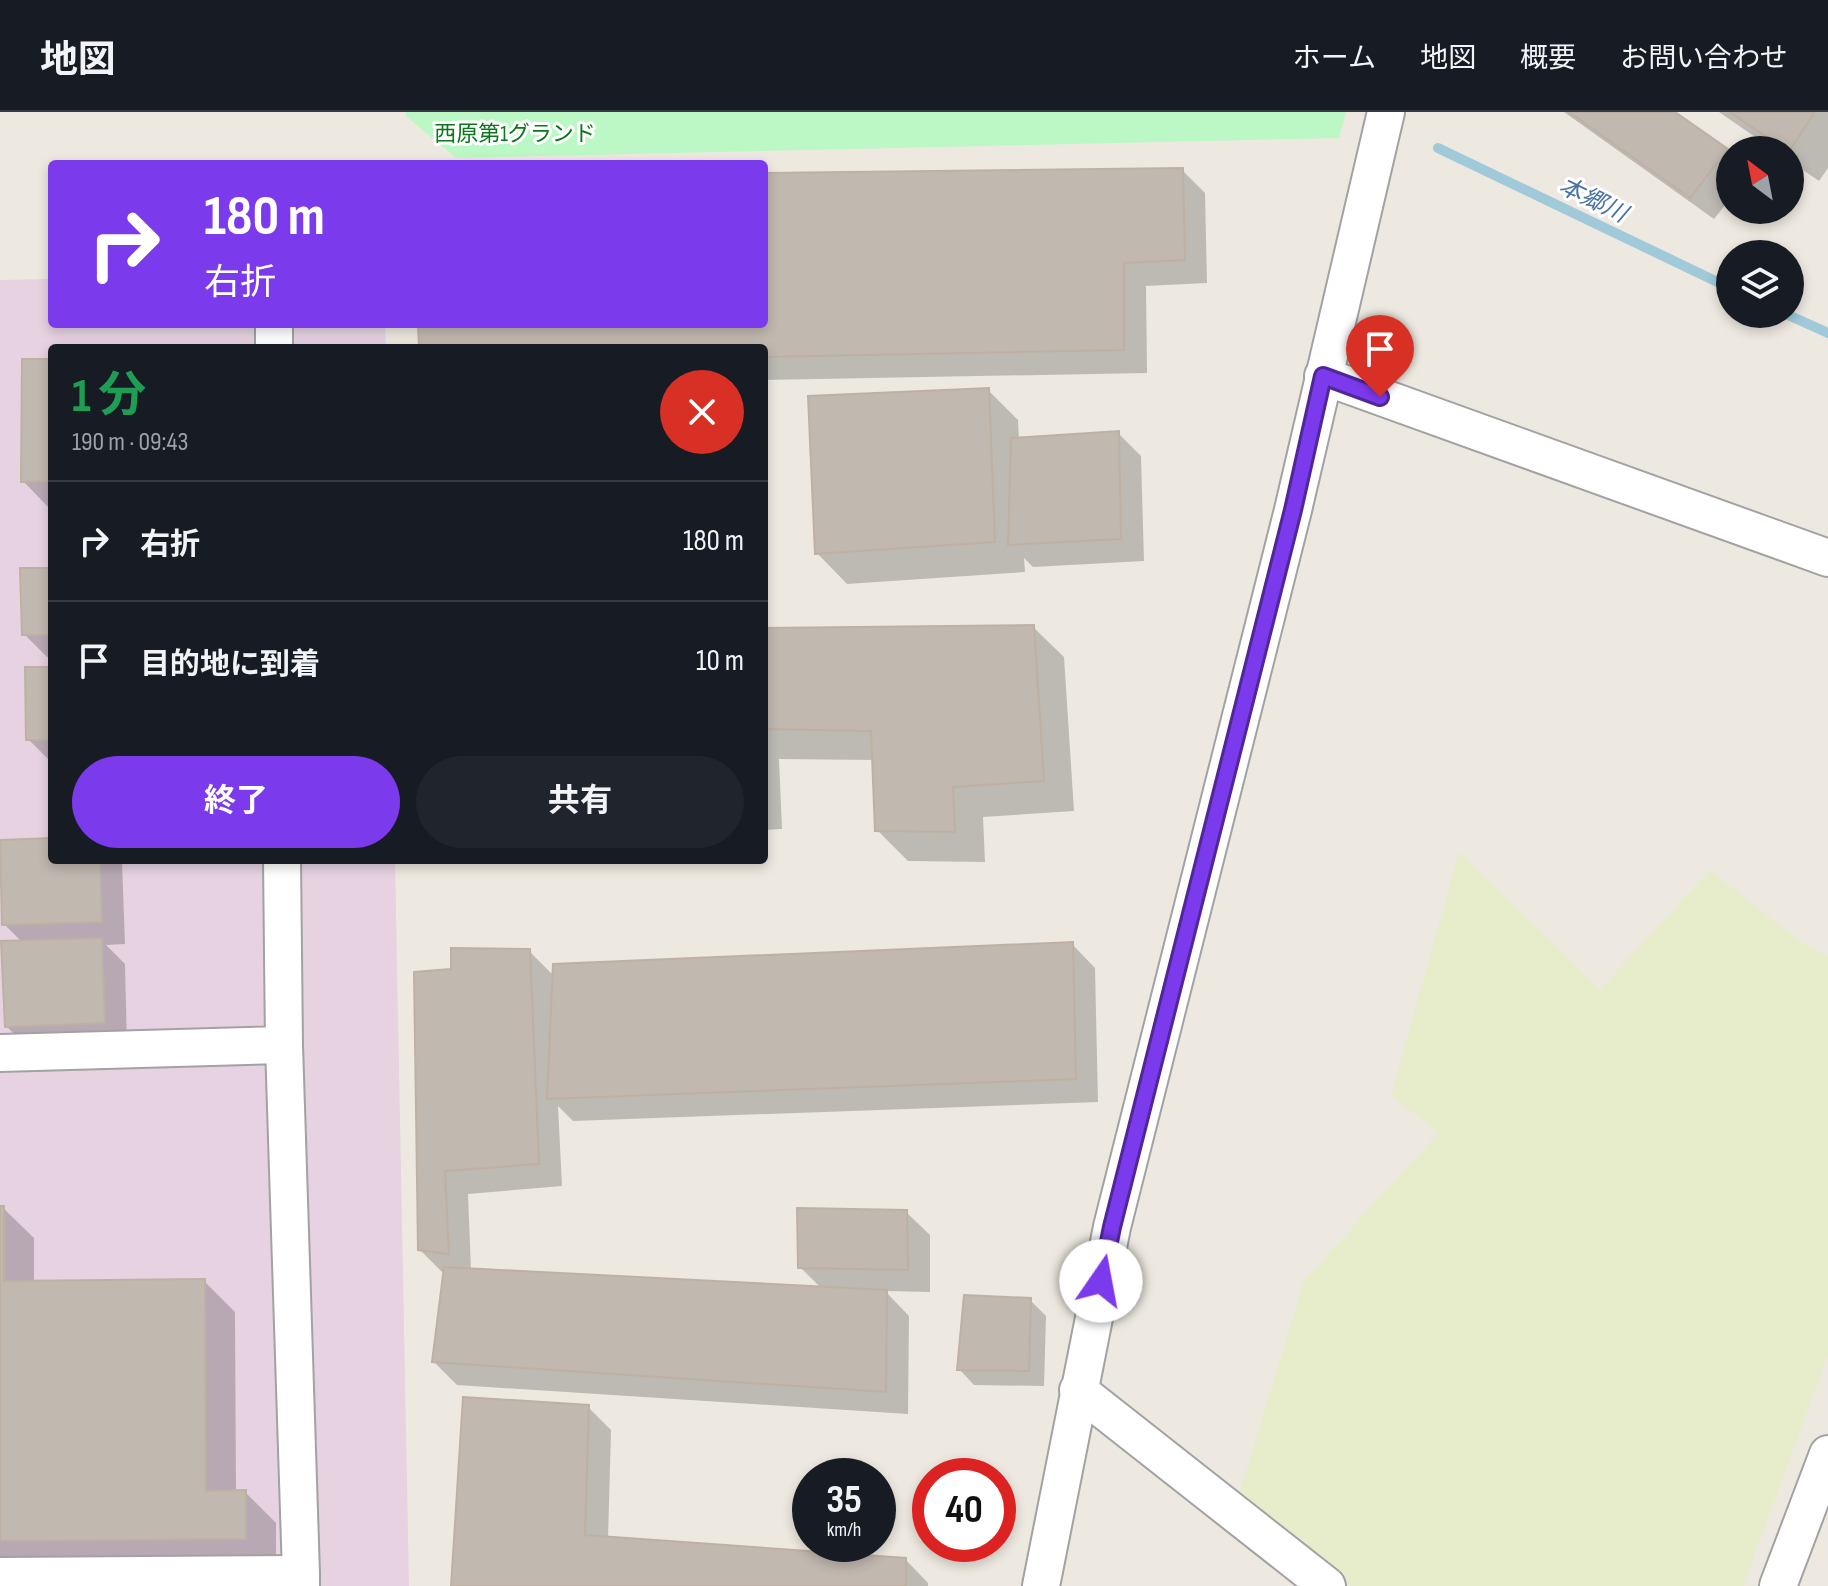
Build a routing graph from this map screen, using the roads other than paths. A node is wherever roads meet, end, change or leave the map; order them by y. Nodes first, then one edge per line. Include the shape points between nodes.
1 (1386, 112) edge
2 (1323, 376) junction
3 (1828, 558) edge
4 (282, 864) edge
5 (284, 1045) junction
6 (0, 1053) edge
7 (1078, 1390) junction
8 (1828, 1454) edge
9 (0, 1576) edge
10 (301, 1580) edge
11 (1041, 1586) edge
12 (1327, 1586) edge
13 (1778, 1586) edge

1 - 2 street
2 - 3 street
2 - 7 street via 1112,1227
4 - 5 street
5 - 6 street
5 - 10 street
7 - 11 street
7 - 12 street
8 - 13 street
9 - 10 street

